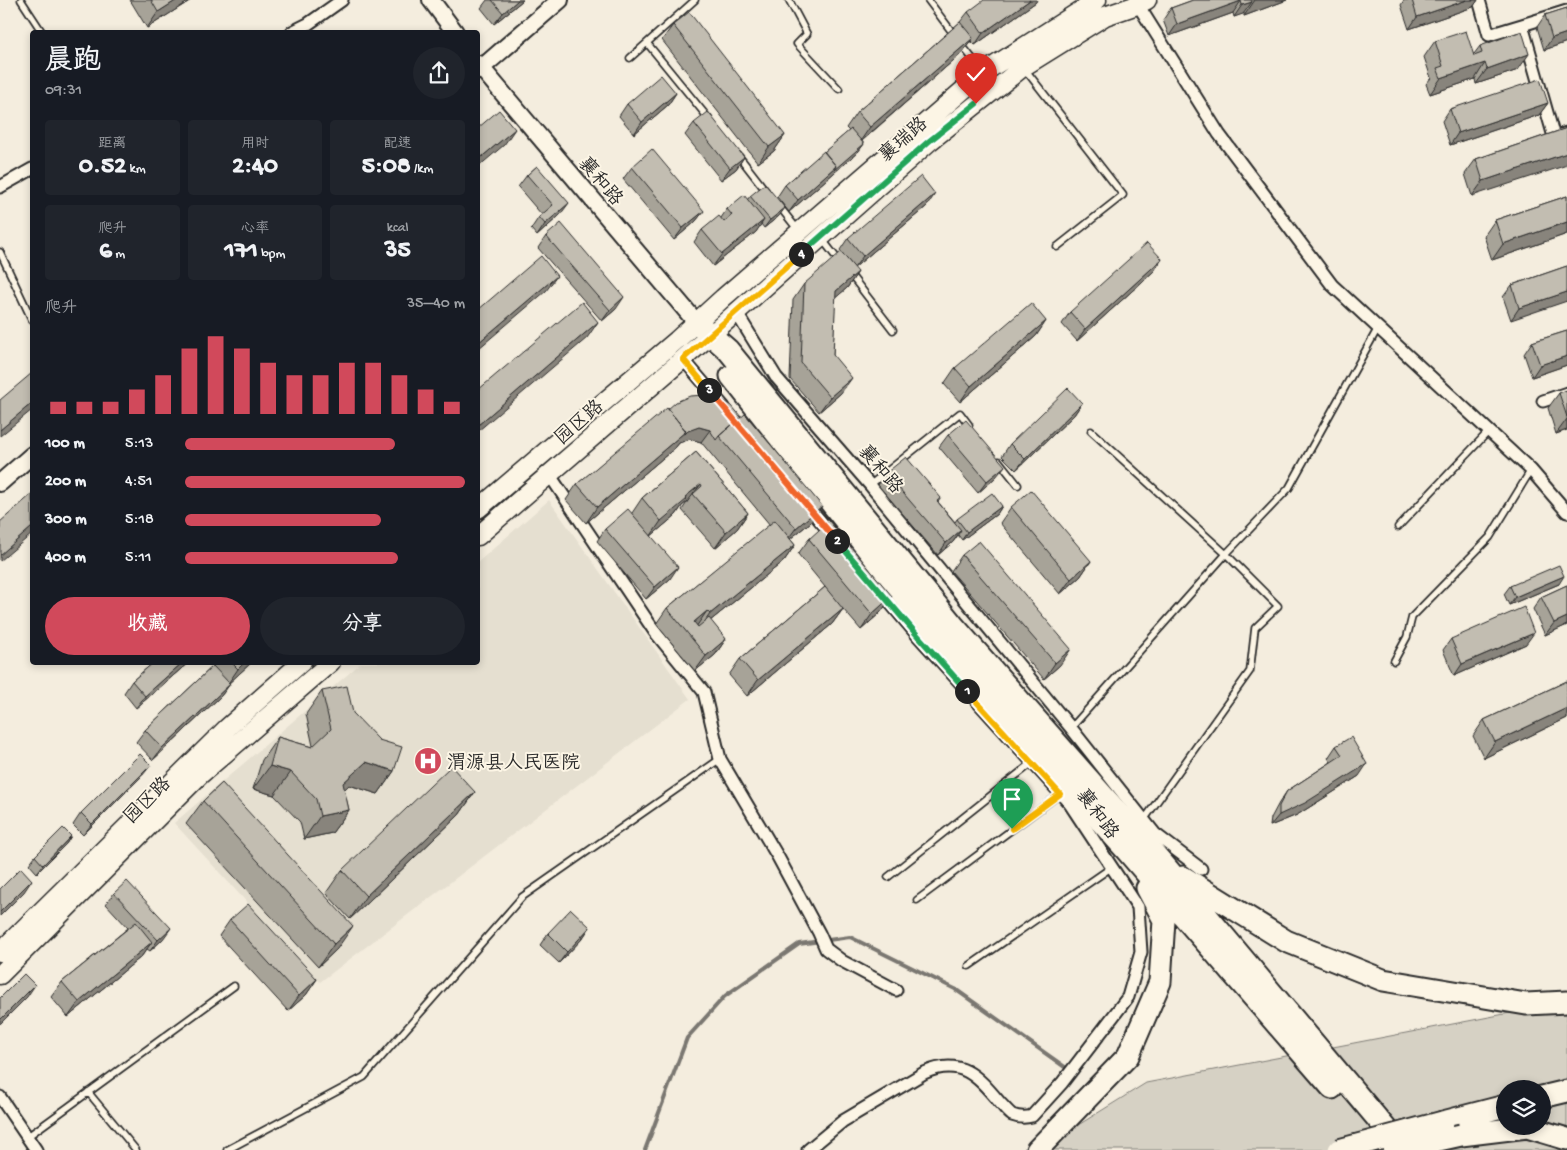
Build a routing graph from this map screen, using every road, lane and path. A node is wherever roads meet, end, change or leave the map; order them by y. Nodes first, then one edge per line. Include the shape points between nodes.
1 (21, 0) edge
2 (342, 0) edge
3 (431, 0) edge
4 (560, 0) edge
5 (695, 0) edge
6 (789, 0) edge
7 (928, 0) edge
8 (1097, 0) edge
9 (1479, 0) edge
10 (1139, 2) edge
11 (1567, 11) edge
12 (1522, 26) junction
13 (41, 30) edge
14 (295, 30) edge
15 (454, 30) edge
16 (648, 42) junction
17 (630, 58) dead end
18 (480, 67) edge
19 (1023, 67) junction
20 (480, 69) edge
21 (983, 73) junction
22 (840, 89) dead end
23 (715, 127) edge
24 (1567, 133) edge
25 (734, 150) edge
26 (30, 171) edge
27 (0, 187) edge
28 (770, 196) edge
29 (776, 203) edge
30 (800, 232) junction
31 (821, 237) junction
32 (1057, 247) dead end
33 (0, 252) edge
34 (736, 312) junction
35 (30, 316) edge
36 (1378, 328) junction
37 (701, 330) junction
38 (893, 330) dead end
39 (683, 359) junction
40 (1567, 393) edge
41 (1543, 401) dead end
42 (734, 419) edge
43 (971, 427) edge
44 (1489, 431) junction
45 (1091, 432) dead end
46 (994, 456) edge
47 (30, 457) edge
48 (1531, 470) junction
49 (549, 474) junction
50 (0, 483) edge
51 (870, 485) junction
52 (1018, 485) dead end
53 (797, 494) edge
54 (480, 507) edge
55 (1567, 512) edge
56 (1398, 527) dead end
57 (480, 534) edge
58 (842, 546) edge
59 (1226, 554) junction
60 (874, 584) edge
61 (1394, 661) dead end
62 (299, 665) edge
63 (328, 665) edge
64 (1071, 728) junction
65 (720, 760) junction
66 (1032, 763) junction
67 (1060, 794) junction
68 (1144, 820) junction
69 (1126, 850) junction
70 (1166, 866) junction
71 (1112, 867) junction
72 (1201, 869) dead end
73 (888, 877) dead end
74 (917, 900) dead end
75 (0, 952) edge
76 (969, 966) dead end
77 (0, 976) edge
78 (234, 986) dead end
79 (896, 990) dead end
80 (1567, 1002) edge
81 (1567, 1091) edge
82 (88, 1092) junction
83 (1551, 1095) edge
84 (0, 1098) edge
85 (1496, 1108) edge
86 (27, 1137) junction
87 (1567, 1139) edge
88 (36, 1150) edge
89 (136, 1150) edge
90 (227, 1150) edge
91 (808, 1150) edge
92 (1037, 1150) edge
93 (1339, 1150) edge
94 (1387, 1150) edge
95 (1394, 1150) edge
96 (1404, 1150) edge

1 - 13 lane
2 - 14 street
3 - 15 main road
4 - 18 main road
5 - 16 lane
6 - 22 lane via 807,34 797,44
7 - 21 lane
8 - 21 main road, 襄瑞路
9 - 12 street via 1489,35
10 - 19 main road, 襄瑞路 via 1105,16
10 - 36 street via 1219,134 1332,285
11 - 12 street
12 - 24 street via 1554,137
16 - 17 lane
16 - 23 lane
19 - 31 main road, 襄瑞路 via 928,142
19 - 32 lane via 1122,195
20 - 37 main road, 襄和路
21 - 30 main road, 襄瑞路
25 - 28 lane
26 - 27 street
29 - 30 lane
30 - 37 main road, 襄瑞路
31 - 34 main road, 襄瑞路
31 - 38 lane
33 - 35 lane
34 - 37 main road, 襄瑞路
34 - 51 street, 襄和路 via 776,377
36 - 44 street
36 - 59 lane via 1289,488
37 - 39 main road, 园区路
37 - 54 main road, 园区路
37 - 69 highway via 718,360 940,641
37 - 70 highway via 728,350 953,625
39 - 42 street
39 - 49 main road, 园区路
40 - 41 street
43 - 51 lane via 960,413
44 - 48 street
44 - 56 lane
45 - 59 lane
46 - 52 lane
47 - 50 main road
48 - 55 street
48 - 61 lane via 1490,537 1412,617 1407,637
49 - 57 main road, 园区路
49 - 65 street via 655,632 704,692
51 - 64 street, 襄和路
53 - 58 street
59 - 64 lane
59 - 68 lane via 1278,606 1255,628 1250,671
60 - 66 street, 襄和路
62 - 75 main road, 园区路 via 226,728
63 - 77 main road, 园区路 via 200,775
64 - 68 street, 襄和路
65 - 79 street via 778,857 826,950
65 - 90 lane via 522,897 364,1077
66 - 67 street, 襄和路
66 - 73 lane
67 - 71 street, 襄和路
67 - 74 lane
68 - 72 street, 襄和路 via 1154,834
69 - 92 highway via 1164,920 1160,982 1128,1056
69 - 94 highway
70 - 80 highway via 1286,941 1383,980 1526,1004
70 - 96 highway
71 - 76 lane
71 - 91 street, 襄和路 via 1138,907 1142,952 1128,997 1062,1083 1032,1116 1019,1118 1012,1115 972,1074 948,1066 924,1073 843,1120
78 - 82 lane
81 - 83 highway
82 - 86 lane
82 - 89 lane
84 - 86 street
85 - 93 highway, bridge
86 - 88 street
87 - 95 highway, bridge via 1527,1127 1461,1135

